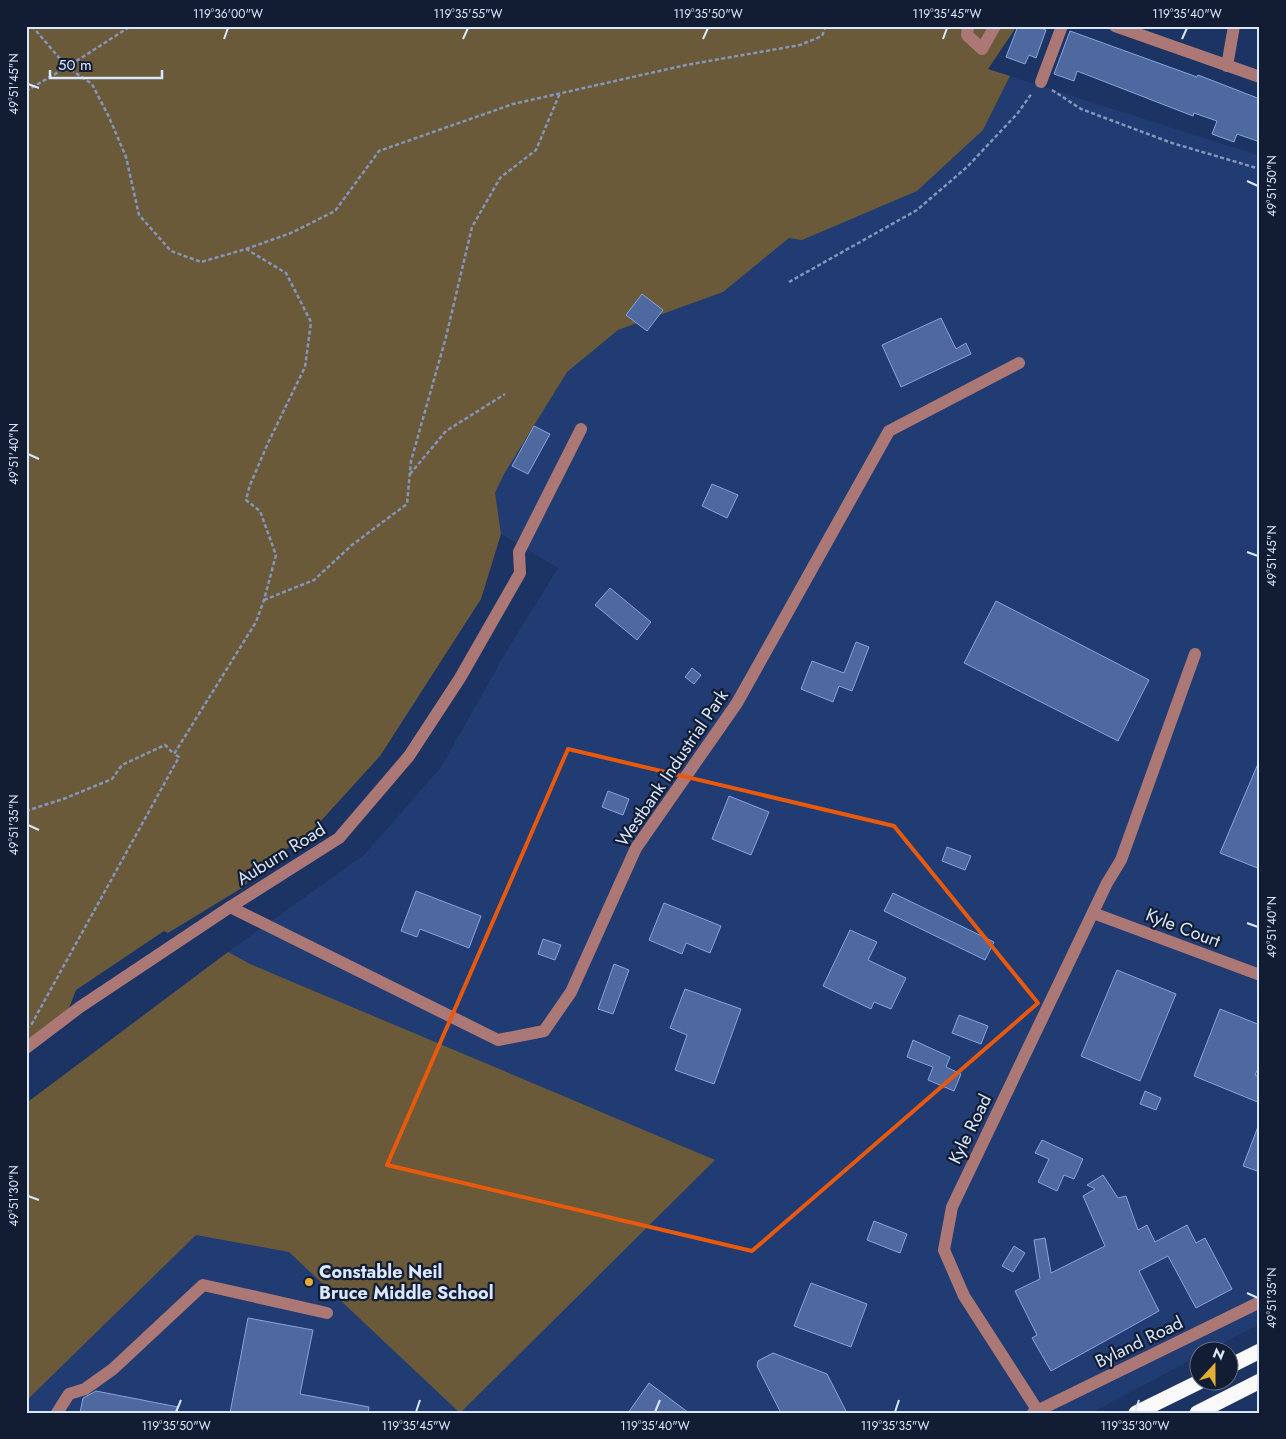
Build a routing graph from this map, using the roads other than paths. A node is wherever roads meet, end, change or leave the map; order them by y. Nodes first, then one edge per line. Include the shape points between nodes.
1 (968, 26) edge
2 (995, 26) edge
3 (1062, 26) edge
4 (1115, 26) edge
5 (1234, 26) edge
6 (1144, 31) edge
7 (1227, 66) junction
8 (1260, 77) edge
9 (1041, 82) road end
10 (1019, 363) dead end
11 (581, 429) dead end
12 (1195, 654) dead end
13 (230, 907) junction
14 (1093, 913) junction
15 (1260, 975) edge
16 (26, 1048) edge
17 (1260, 1302) edge
18 (327, 1313) dead end
19 (1260, 1351) edge
20 (1238, 1361) edge
21 (1260, 1381) edge
22 (1188, 1387) edge
23 (1036, 1412) edge
24 (57, 1413) edge
25 (1136, 1413) edge
26 (1197, 1413) edge

1 - 2 street via 967,35 982,49
3 - 9 street
4 - 6 street
5 - 7 street
6 - 7 street
7 - 8 street
10 - 13 street, Westbank Industrial Park via 889,431 737,703 636,848 571,992 544,1031 498,1040
11 - 13 street, Auburn Road via 519,552 520,573 460,678 409,756 339,838
12 - 14 street, Kyle Road via 1120,860
13 - 16 street, Auburn Road via 80,1007
14 - 15 street, Kyle Court
14 - 23 street, Kyle Road via 952,1207 944,1250 964,1296
17 - 23 street, Byland Road
18 - 24 street via 203,1285 113,1369 85,1389 69,1394
19 - 20 highway
21 - 26 highway
22 - 25 highway

